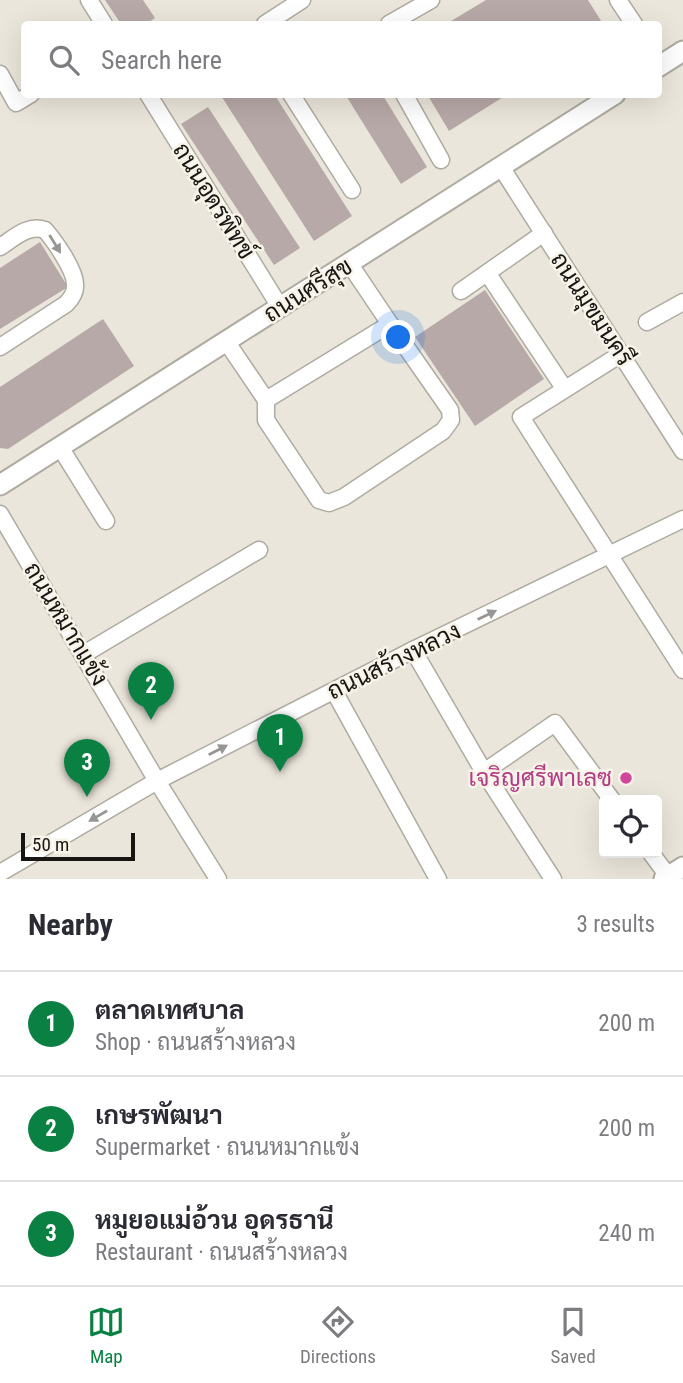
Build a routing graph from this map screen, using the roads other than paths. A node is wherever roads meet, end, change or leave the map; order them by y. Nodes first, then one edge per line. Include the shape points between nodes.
1 (89, 0) edge
2 (431, 0) edge
3 (618, 0) edge
4 (294, 2) edge
5 (102, 21) edge
6 (269, 21) edge
7 (394, 21) edge
8 (632, 21) edge
9 (683, 51) edge
10 (662, 63) edge
11 (0, 74) edge
12 (24, 98) edge
13 (150, 98) edge
14 (294, 98) edge
15 (406, 98) edge
16 (609, 98) edge
17 (441, 160) dead end
18 (501, 167) junction
19 (352, 190) dead end
20 (544, 233) junction
21 (0, 247) edge
22 (349, 263) junction
23 (488, 274) junction
24 (461, 292) dead end
25 (683, 302) edge
26 (280, 307) junction
27 (647, 322) dead end
28 (390, 324) junction
29 (226, 341) junction
30 (0, 347) edge
31 (621, 354) junction
32 (564, 388) junction
33 (266, 400) junction
34 (60, 447) junction
35 (683, 452) edge
36 (0, 485) edge
37 (0, 514) edge
38 (683, 519) edge
39 (106, 521) dead end
40 (259, 550) dead end
41 (609, 557) junction
42 (414, 650) junction
43 (84, 654) junction
44 (683, 670) edge
45 (334, 691) junction
46 (484, 772) junction
47 (157, 781) junction
48 (608, 795) edge
49 (656, 858) edge
50 (0, 873) edge
51 (672, 874) edge
52 (218, 879) edge
53 (438, 879) edge
54 (552, 879) edge

1 - 5 street
2 - 7 street
3 - 8 street
4 - 6 street
9 - 10 main road
11 - 12 street via 16,103
13 - 26 street, ถนนอุดรพิทข์
14 - 19 street
15 - 17 street
16 - 18 main road, ถนนศรีสุข
18 - 20 street, ถนนมุขมนครี
18 - 22 main road, ถนนศรีสุข
20 - 23 street
20 - 31 street, ถนนมุขมนครี
21 -> 30 street via 29,229 45,230 76,285 66,304
22 - 26 main road, ถนนศรีสุข
22 - 28 street
23 - 24 street
23 - 32 street
25 - 27 street
26 - 29 main road, ถนนศรีสุข
28 - 33 street
28 - 33 street via 450,410 451,420 443,431 344,498 329,503 318,500 266,420
29 - 33 street
29 - 34 main road, ถนนศรีสุข
31 - 32 street
31 - 35 street, ถนนมุขมนครี
32 - 41 street via 521,417
34 - 36 main road, ถนนศรีสุข
34 - 39 street
37 - 43 street, ถนนหมากแข้ง
38 - 41 street, ถนนสร้างหลวง
40 - 43 street
42 -> 41 street, ถนนสร้างหลวง
41 - 44 street
42 - 45 street, ถนนสร้างหลวง
42 - 46 street
43 - 47 street, ถนนหมากแข้ง
47 -> 45 street, ถนนสร้างหลวง
45 - 53 street
46 - 48 street via 555,723
46 - 54 street
47 -> 50 street, ถนนสร้างหลวง
47 - 52 street, ถนนหมากแข้ง
49 - 51 street

